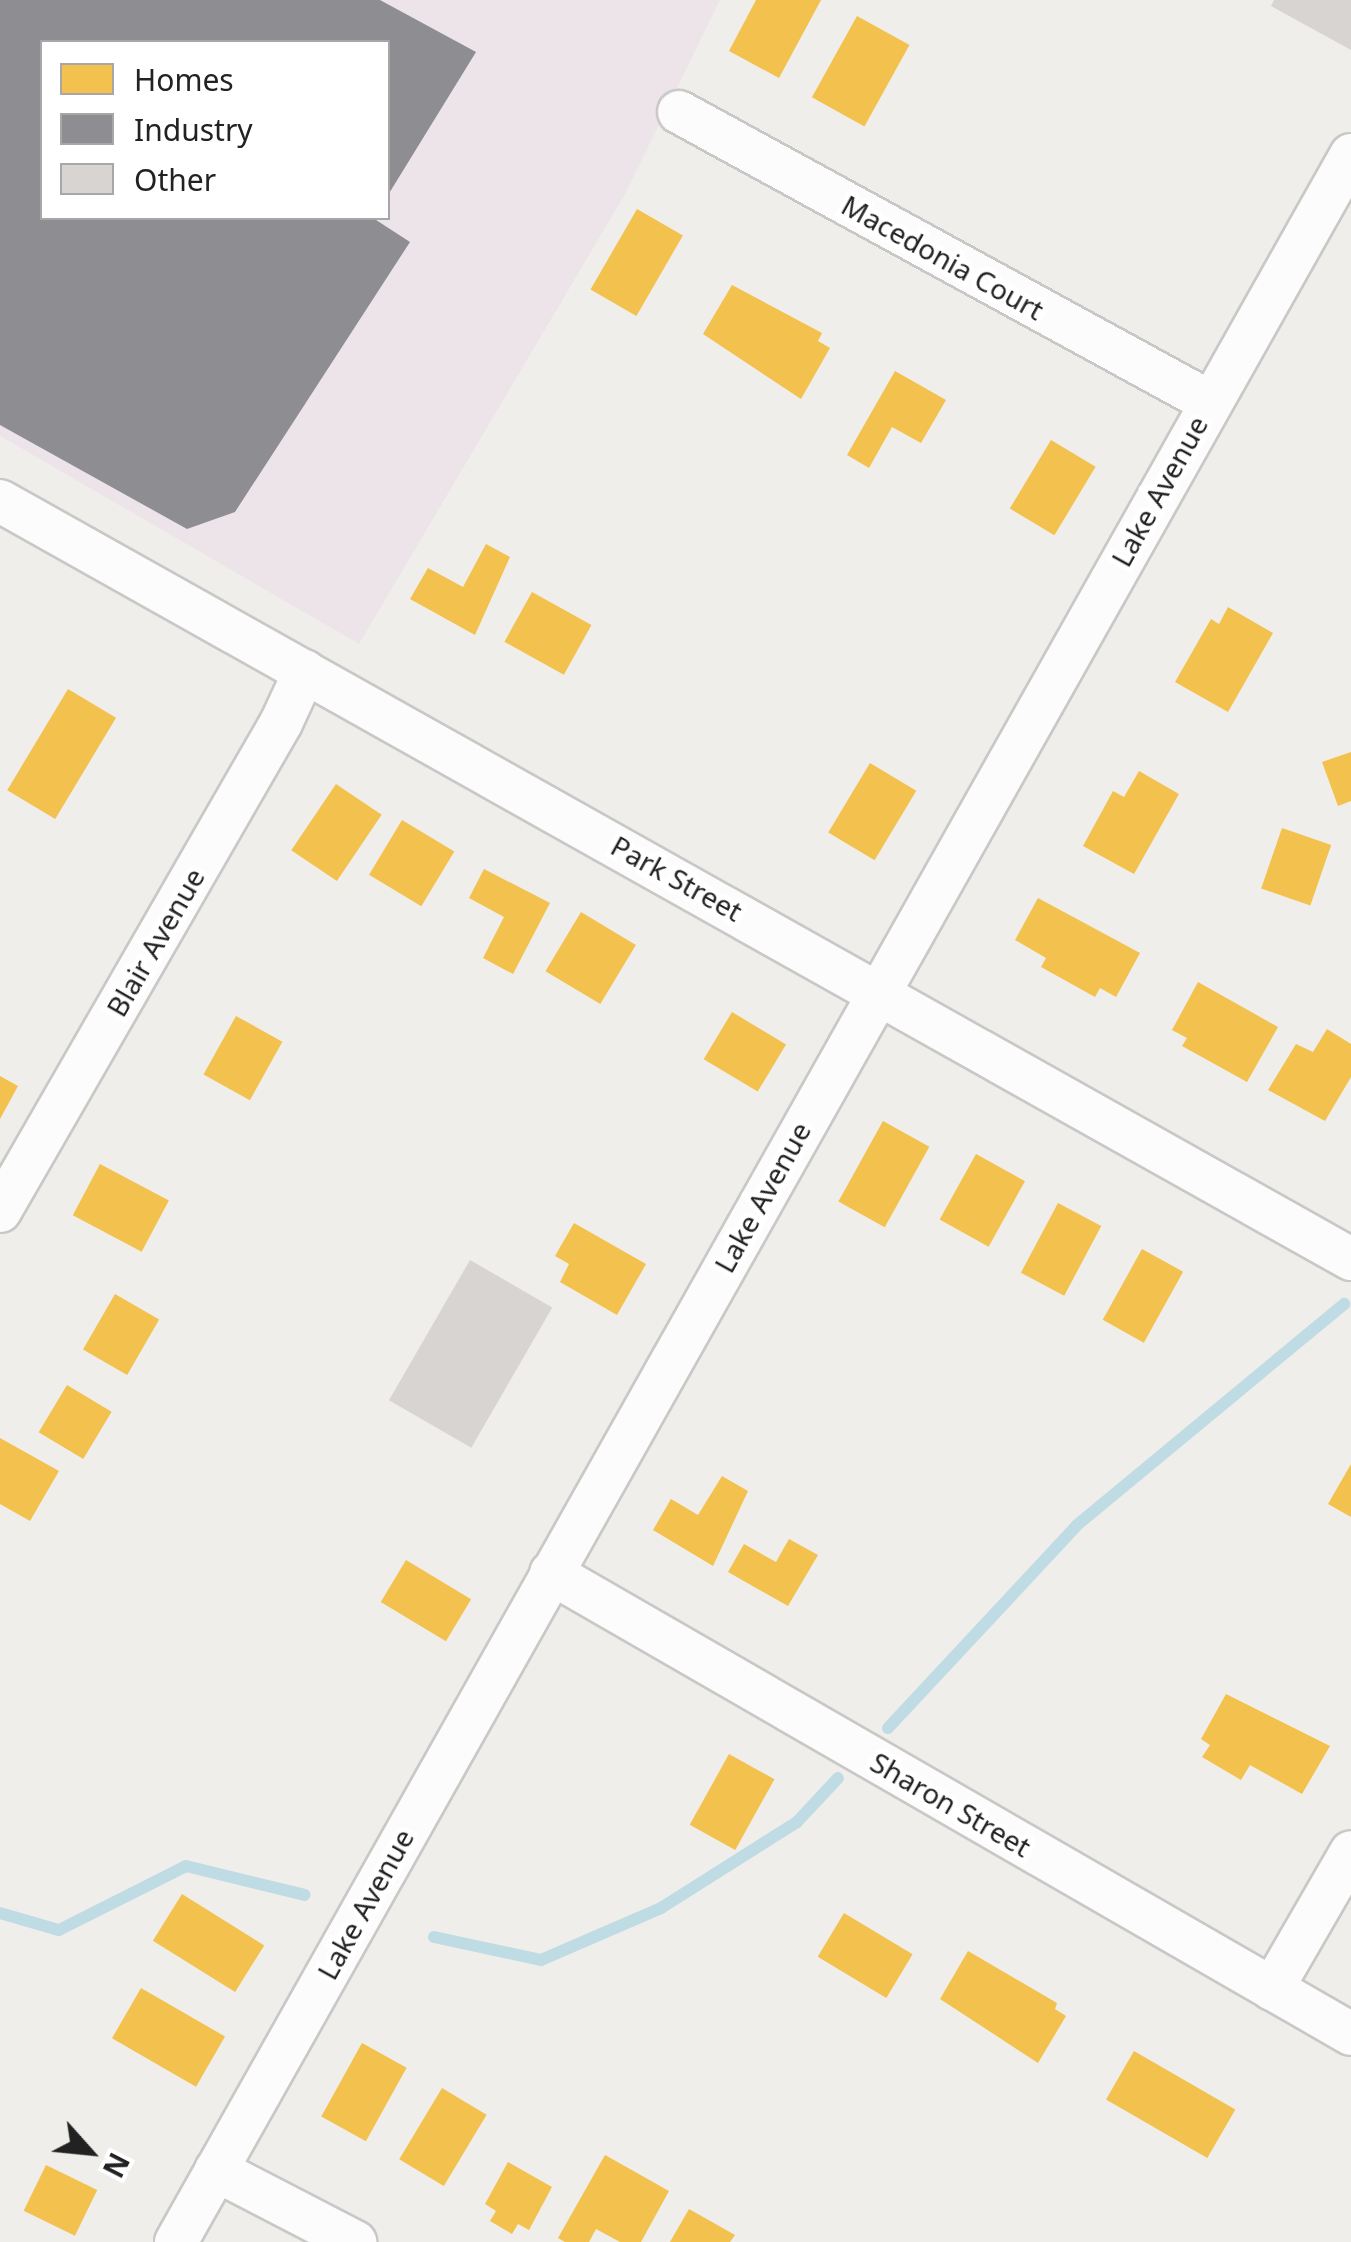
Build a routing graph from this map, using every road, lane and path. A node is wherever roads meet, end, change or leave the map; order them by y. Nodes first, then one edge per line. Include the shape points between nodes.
1 (679, 112) dead end
2 (1351, 155) edge
3 (1208, 402) junction
4 (0, 501) edge
5 (305, 671) junction
6 (878, 990) junction
7 (0, 1210) edge
8 (1351, 1259) edge
9 (551, 1573) junction
10 (1351, 1852) edge
11 (1272, 1989) junction
12 (1351, 2034) edge
13 (216, 2170) junction
14 (176, 2242) edge
15 (355, 2242) edge

1 - 3 street, Macedonia Court
2 - 3 street, Lake Avenue
3 - 6 street, Lake Avenue
4 - 5 street, Park Street
5 - 6 street, Park Street
5 - 7 street, Blair Avenue
6 - 8 street, Park Street
6 - 9 street, Lake Avenue
9 - 11 street, Sharon Street
9 - 13 street, Lake Avenue
10 - 11 street
11 - 12 street, Sharon Street
13 - 14 street, Lake Avenue
13 - 15 street

